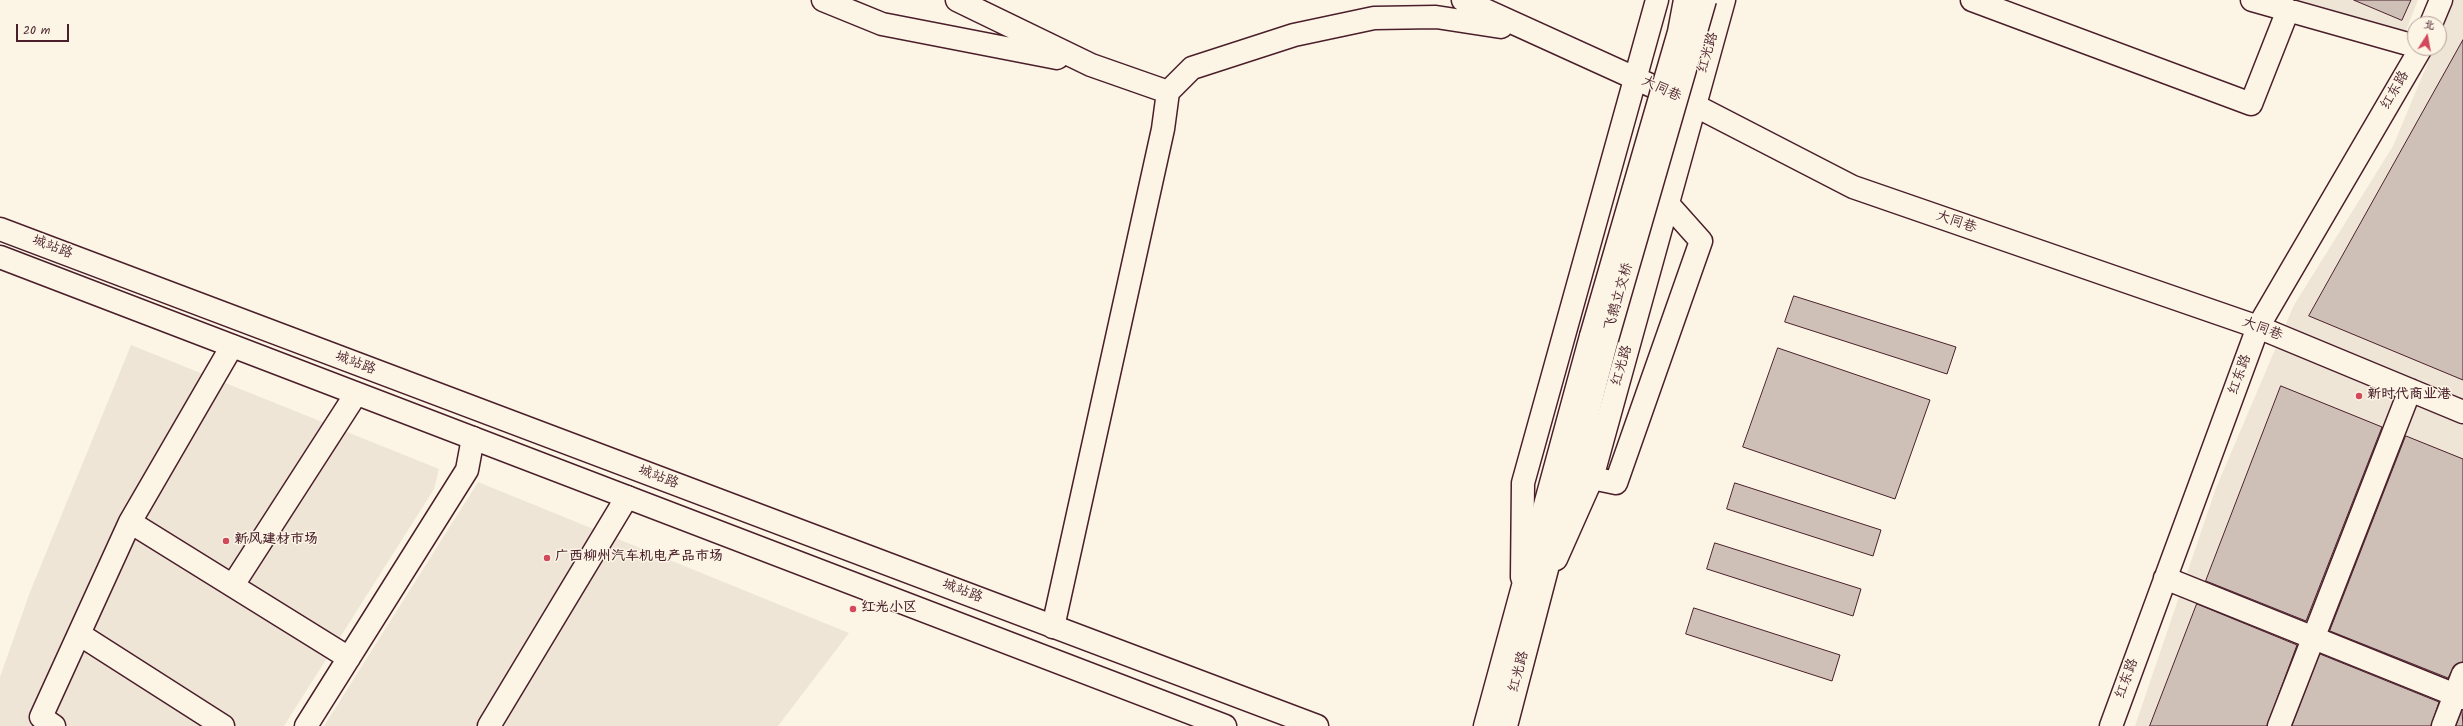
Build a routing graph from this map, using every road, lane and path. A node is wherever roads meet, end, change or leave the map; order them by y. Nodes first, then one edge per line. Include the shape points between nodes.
1 (823, 0) edge
2 (957, 0) edge
3 (1463, 0) edge
4 (1657, 0) edge
5 (1685, 0) edge
6 (1705, 0) edge
7 (1724, 0) edge
8 (1972, 0) edge
9 (2252, 0) edge
10 (2440, 0) edge
11 (2288, 10) junction
12 (2434, 16) edge
13 (1532, 32) junction
14 (2407, 44) edge
15 (2417, 56) edge
16 (1091, 65) junction
17 (1636, 78) junction
18 (1168, 92) junction
19 (1694, 105) junction
20 (1668, 204) junction
21 (0, 229) edge
22 (0, 257) edge
23 (2258, 327) junction
24 (1599, 337) junction
25 (232, 346) junction
26 (2410, 390) junction
27 (356, 394) junction
28 (2463, 412) edge
29 (473, 438) junction
30 (1592, 478) junction
31 (627, 498) junction
32 (130, 522) junction
33 (2165, 578) junction
34 (233, 585) junction
35 (1531, 593) junction
36 (1053, 627) junction
37 (79, 634) junction
38 (2313, 638) junction
39 (348, 658) junction
40 (2463, 674) edge
41 (2459, 696) edge
42 (54, 726) edge
43 (223, 726) edge
44 (306, 726) edge
45 (489, 726) edge
46 (1225, 726) edge
47 (1317, 726) edge
48 (1485, 726) edge
49 (1506, 726) edge
50 (2111, 726) edge
51 (2278, 726) edge
52 (2443, 726) edge

1 - 16 street via 882,24 954,36
2 - 16 street
3 - 13 street, 大同巷
4 - 17 street, 红光路
5 - 24 street, 飞鹅立交桥, bridge
6 - 24 street, 飞鹅立交桥, bridge
7 - 19 street, 红光路
8 - 11 street via 2251,104
9 - 11 street
10 - 12 street
11 - 14 street
13 - 17 street, 大同巷
13 - 18 street via 1436,17 1374,18 1294,35 1192,68
15 - 23 street, 红东路
16 - 18 street
17 - 19 street, 大同巷
17 - 35 street, 红光路 via 1523,483
18 - 36 street via 1163,129
19 - 20 street, 红光路
19 - 23 street, 大同巷 via 1853,187
20 - 30 street, 红光路
20 - 30 street via 1701,241 1616,483
21 - 36 street, 城站路
22 - 25 street, 城站路
23 - 26 street, 大同巷
23 - 33 street, 红东路
24 - 35 street, 飞鹅立交桥
25 - 27 street, 城站路
25 - 32 street
26 - 28 street, 大同巷
26 - 38 street
27 - 29 street, 城站路
27 - 34 street
29 - 31 street, 城站路
29 - 39 street via 467,470
30 - 35 street, 红光路
31 - 45 street
31 - 46 street, 城站路
32 - 34 street
32 - 37 street
33 - 38 street
33 - 50 street, 红东路
34 - 39 street
35 - 48 street, 红光路
35 - 49 street, 红光路
36 - 47 street, 城站路
37 - 42 street via 40,717
37 - 43 street
38 - 41 street
38 - 51 street
39 - 44 street
40 - 41 street
41 - 52 street

